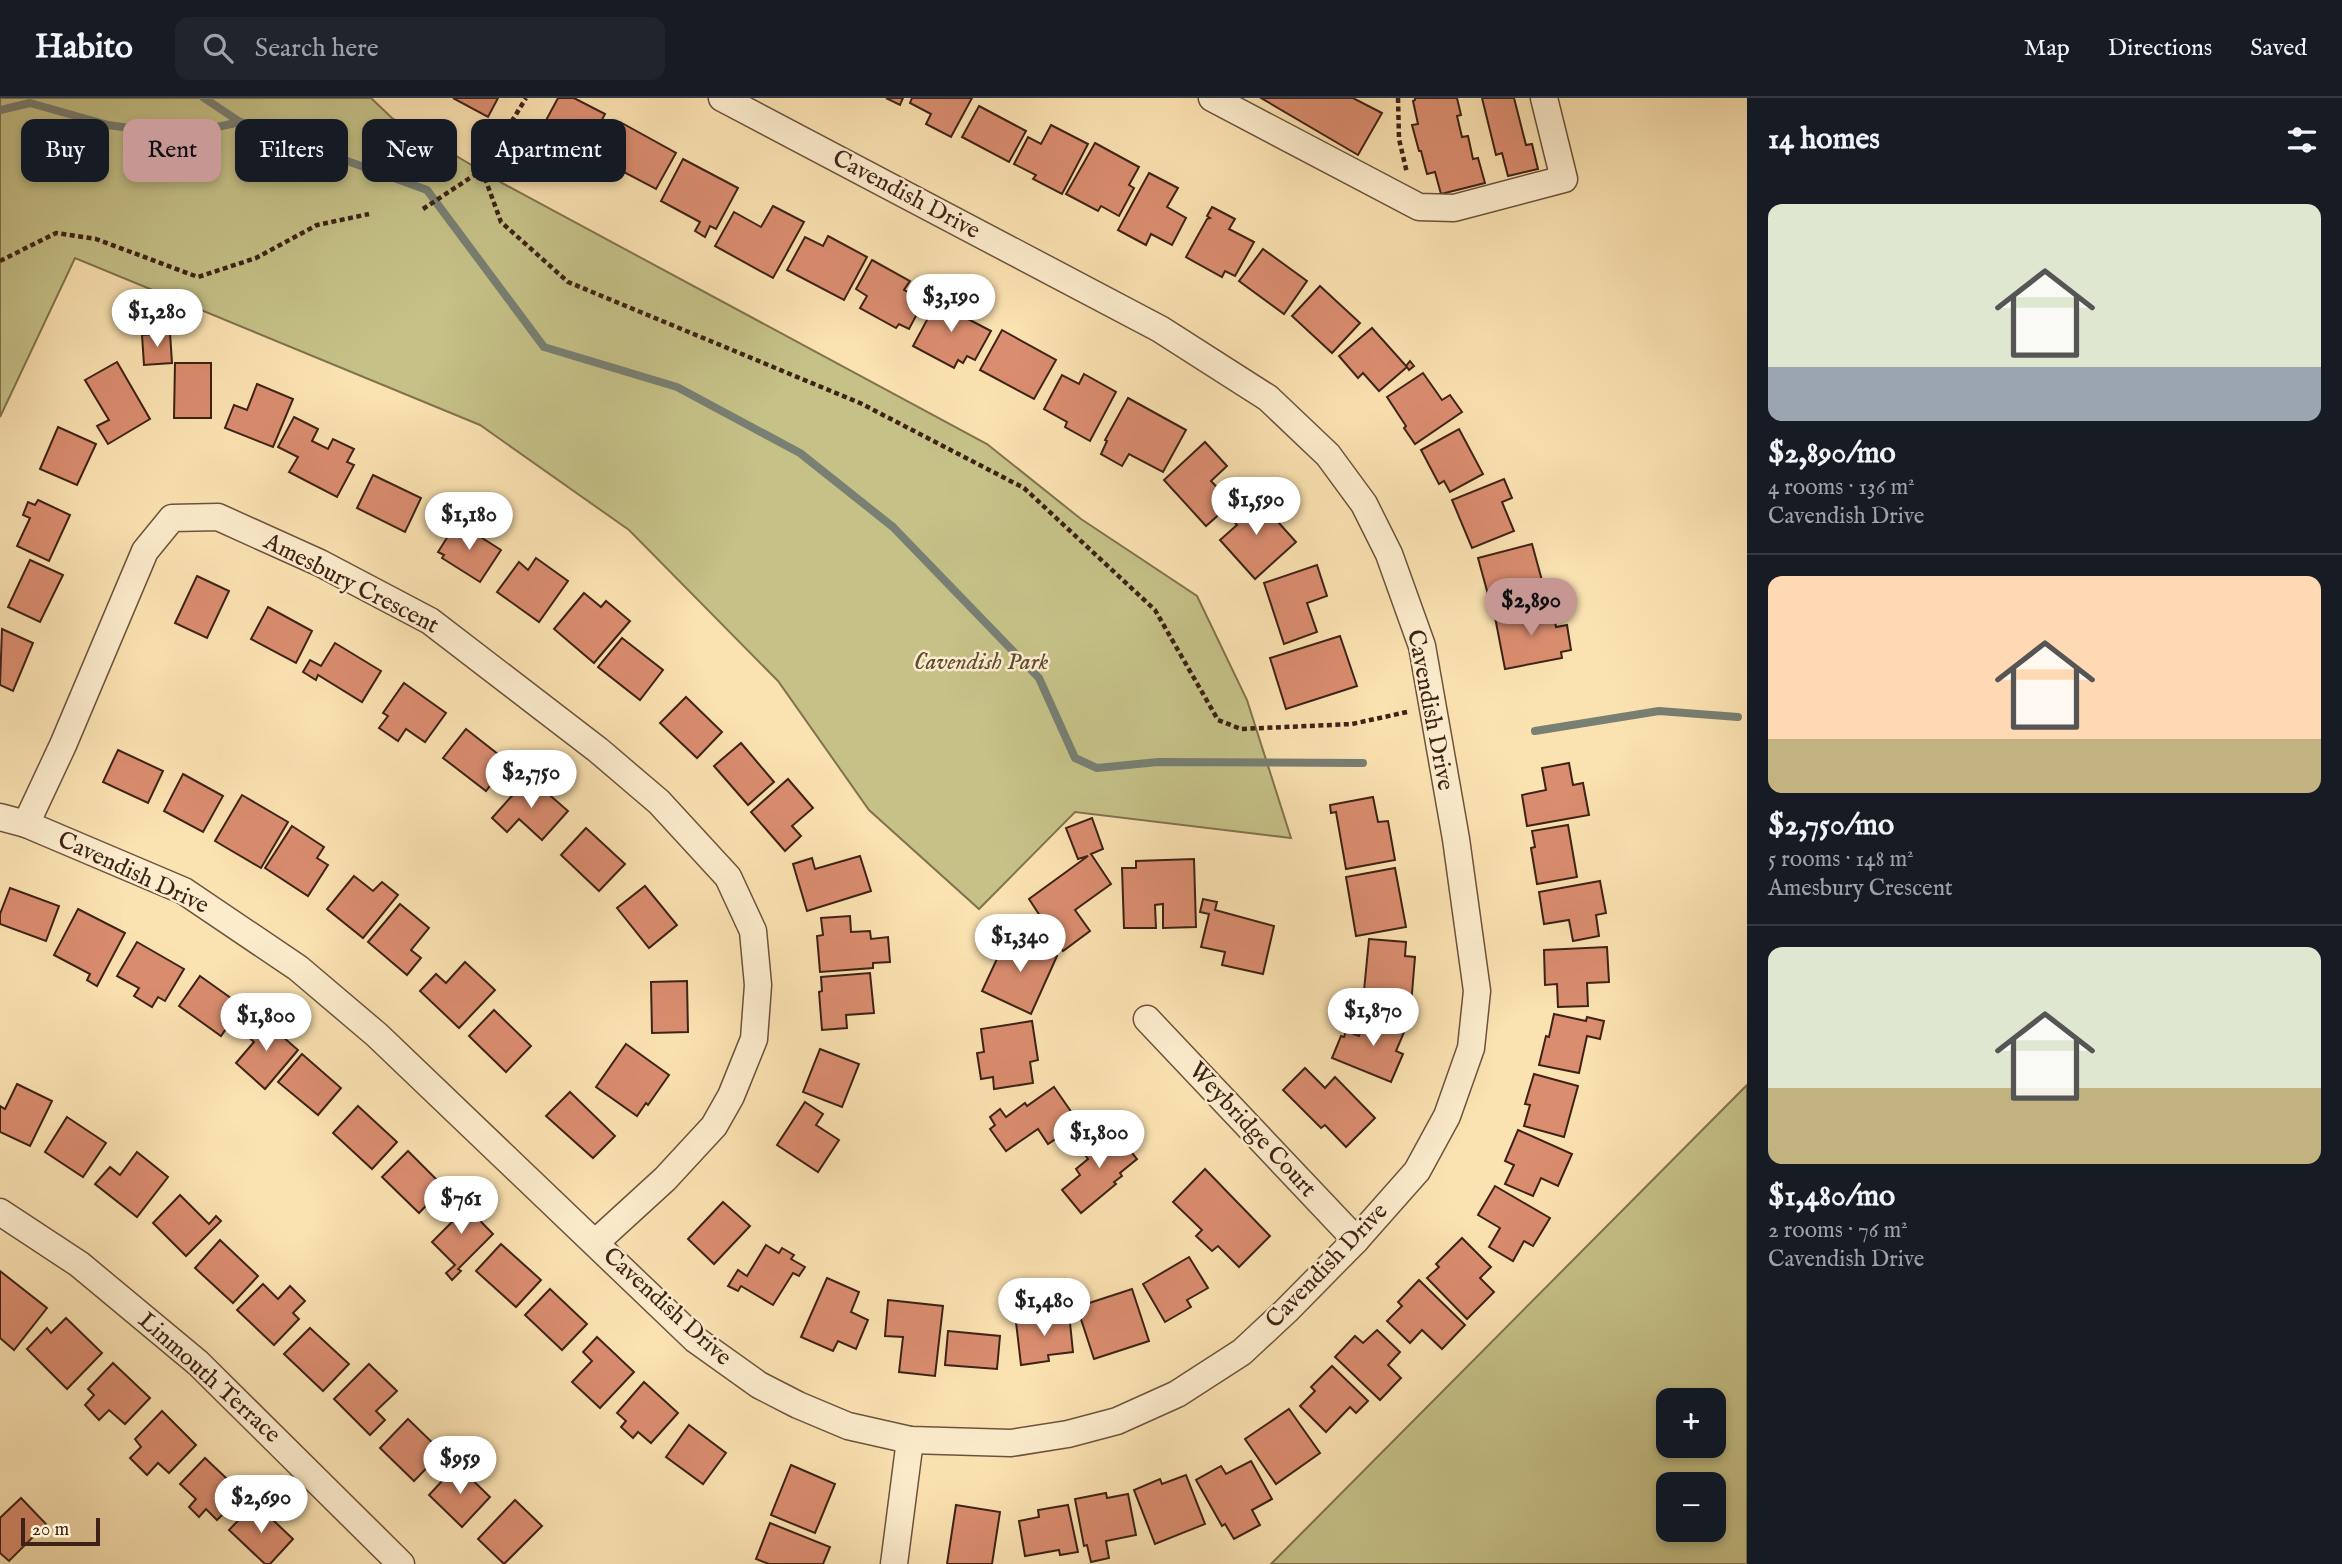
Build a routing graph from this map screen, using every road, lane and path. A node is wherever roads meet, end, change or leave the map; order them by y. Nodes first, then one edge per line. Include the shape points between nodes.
1 (526, 98) edge
2 (722, 98) edge
3 (1212, 98) edge
4 (1398, 98) edge
5 (1544, 98) edge
6 (513, 119) edge
7 (471, 177) edge
8 (486, 182) edge
9 (1419, 207) junction
10 (423, 209) dead end
11 (369, 214) dead end
12 (0, 261) edge
13 (1432, 707) junction
14 (0, 817) edge
15 (26, 824) junction
16 (1147, 1019) dead end
17 (0, 1212) edge
18 (1356, 1240) junction
19 (595, 1243) junction
20 (910, 1440) junction
21 (401, 1564) edge
22 (894, 1564) edge

1 - 6 path
2 - 13 street, Cavendish Drive via 1160,330 1268,398 1328,454 1364,504 1389,554 1422,646
3 - 9 street
4 - 9 path via 1399,139
5 - 9 street via 1564,179 1454,208
7 - 10 path
8 - 13 path via 501,222 568,282 860,402 1024,488 1156,610 1219,720 1241,729 1352,724
11 - 12 path via 317,225 256,258 198,277 96,239 56,233
13 - 18 street, Cavendish Drive via 1477,991 1471,1048 1447,1116 1417,1171
14 - 15 street, Cavendish Drive
15 - 19 street, Cavendish Drive via 184,891 298,968 377,1035
15 - 19 street, Amesbury Crescent via 145,551 172,518 218,517 320,563 430,621 659,802 728,877 753,931 758,985 754,1039 731,1096 714,1126 665,1179
16 - 18 street, Weybridge Court
17 - 21 street, Linmouth Terrace via 79,1264 198,1363
18 - 20 street, Cavendish Drive via 1242,1352 1177,1394 1129,1416 1068,1434 1011,1443
19 - 20 street, Cavendish Drive via 696,1340 758,1385 848,1426
20 - 22 street

